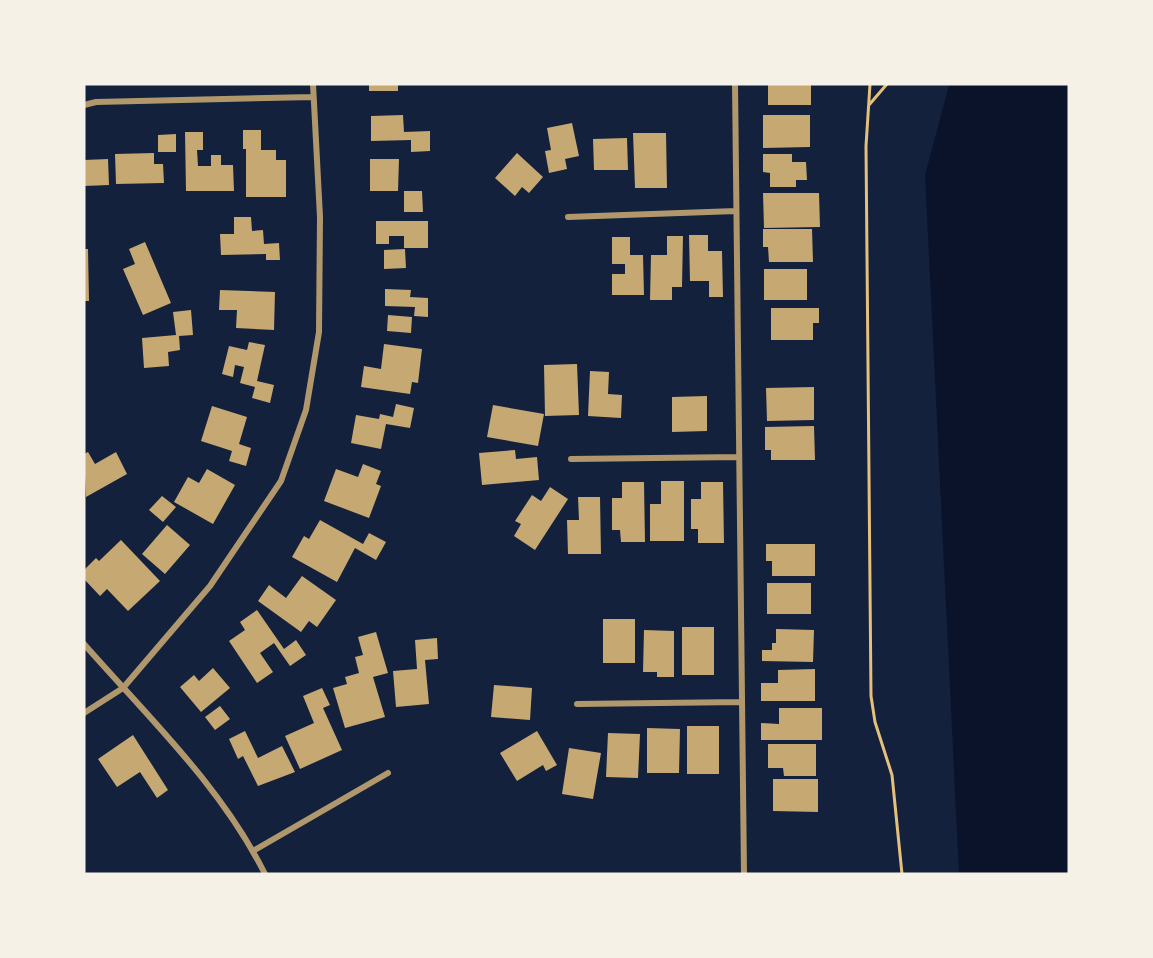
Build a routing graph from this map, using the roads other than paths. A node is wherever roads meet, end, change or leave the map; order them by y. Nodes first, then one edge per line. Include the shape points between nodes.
1 (313, 84) edge
2 (735, 84) edge
3 (313, 97) junction
4 (84, 105) edge
5 (736, 211) junction
6 (568, 217) dead end
7 (739, 457) junction
8 (571, 459) dead end
9 (84, 644) edge
10 (123, 688) junction
11 (742, 702) junction
12 (577, 704) dead end
13 (84, 713) edge
14 (388, 773) dead end
15 (253, 851) junction
16 (265, 874) edge
17 (744, 874) edge

1 - 3 street
2 - 5 street
3 - 4 street
3 - 10 street via 320,217 319,332 306,410 281,481 210,586
5 - 6 street
5 - 7 street
7 - 8 street
7 - 11 street
9 - 10 street
10 - 13 street
10 - 15 street via 190,760
11 - 12 street
11 - 17 street
14 - 15 street
15 - 16 street

